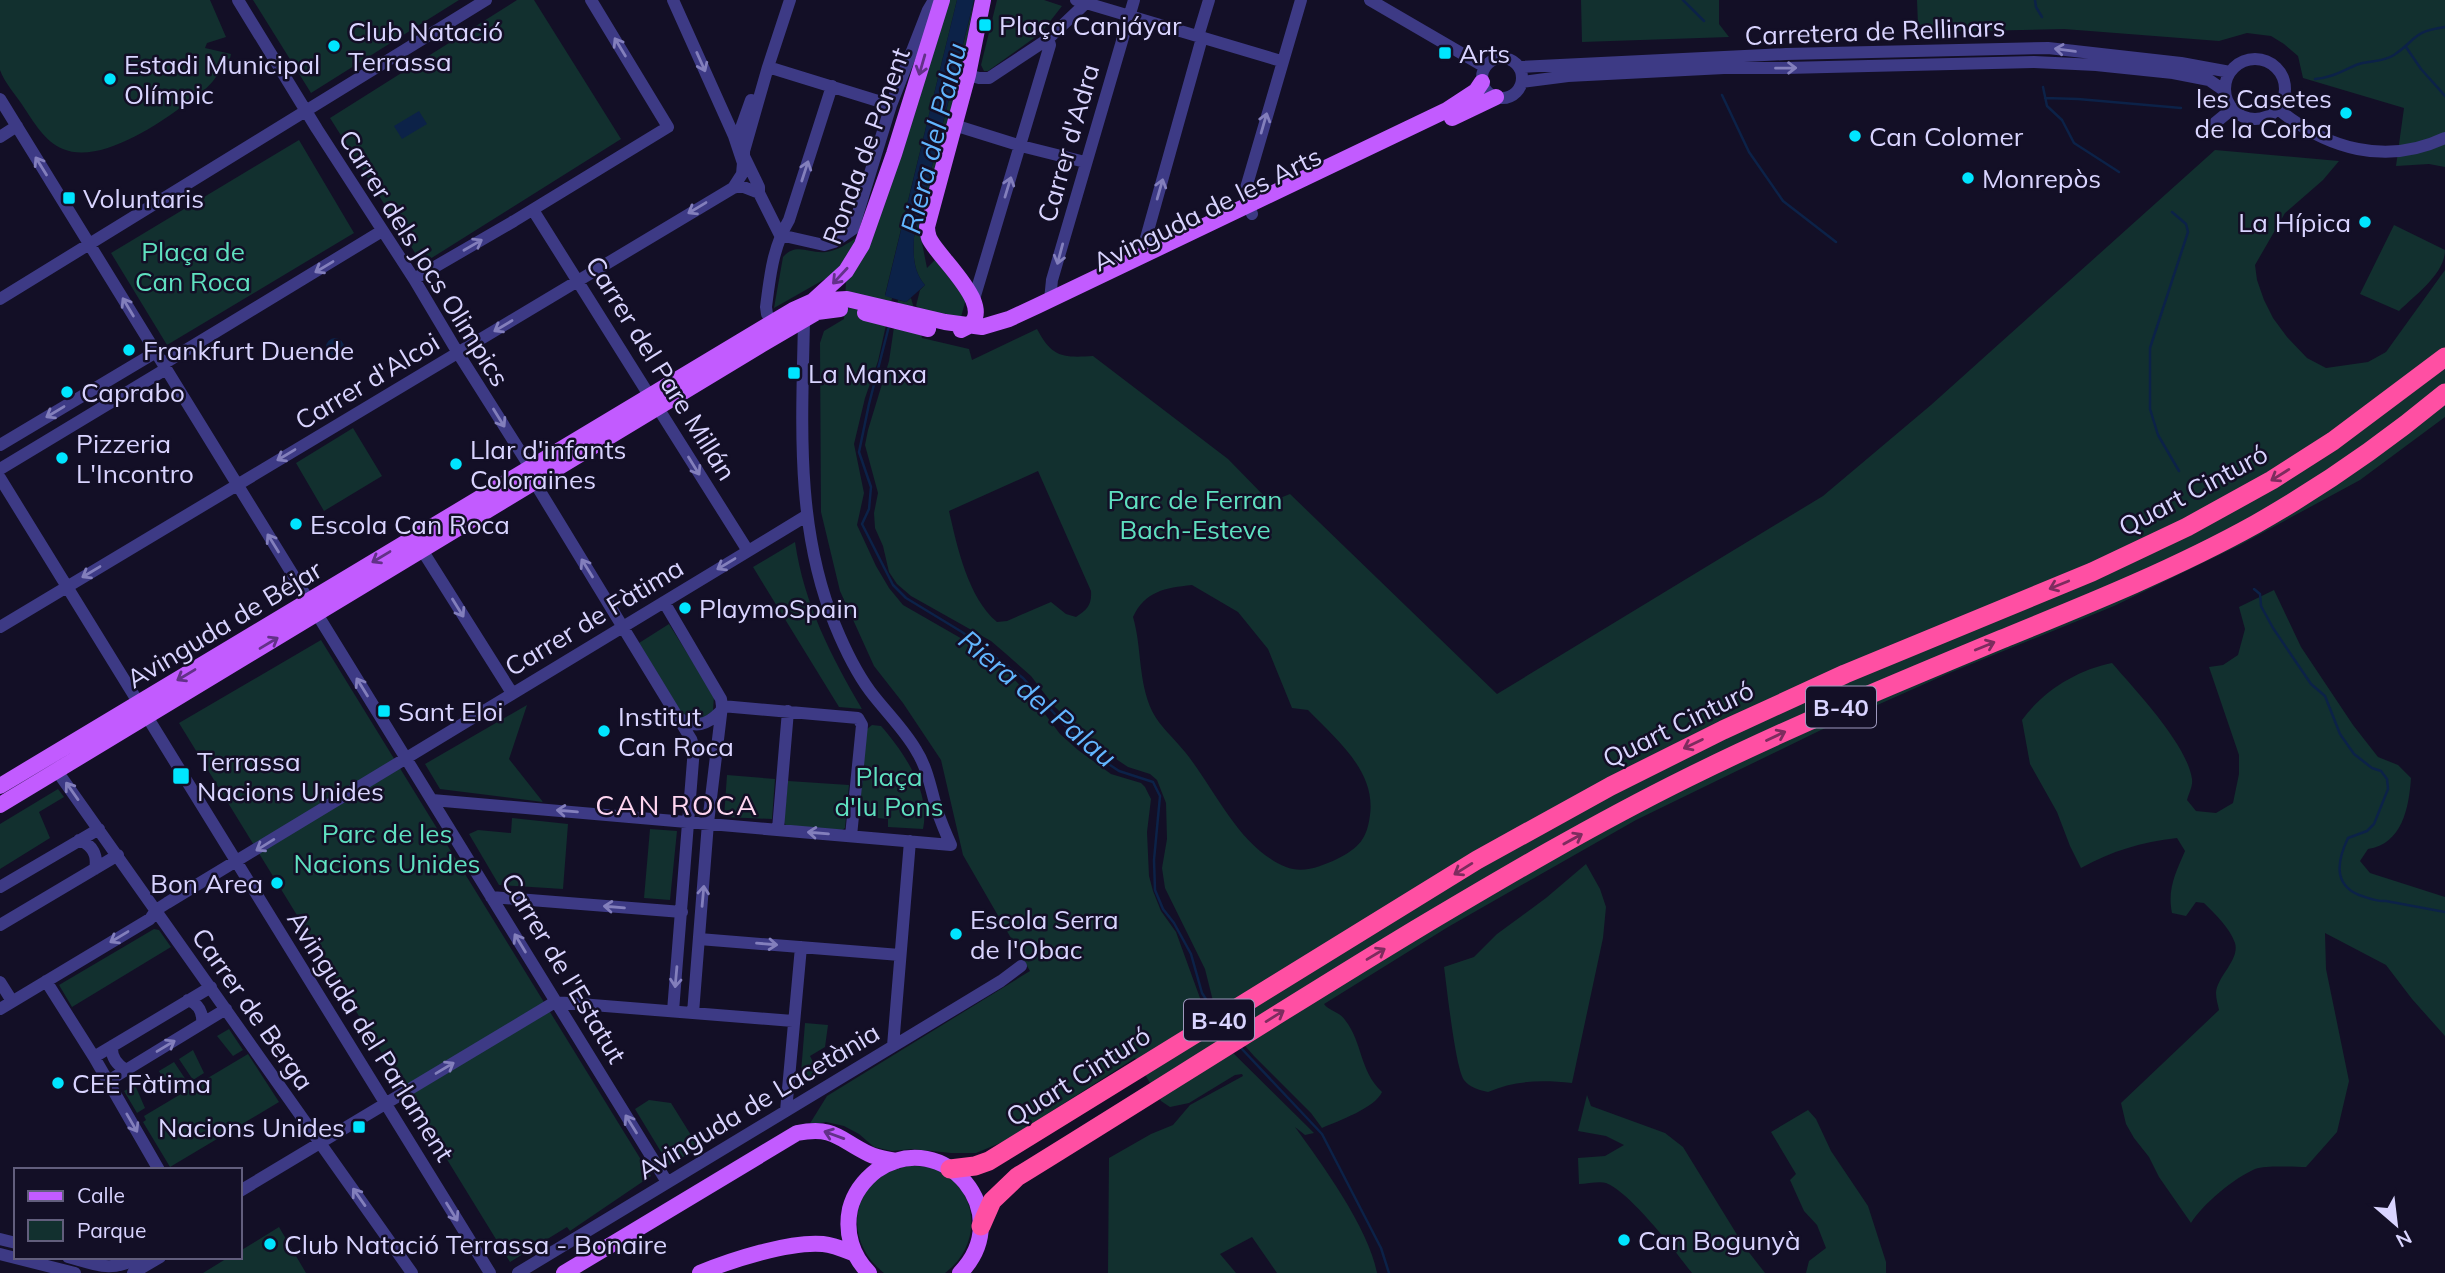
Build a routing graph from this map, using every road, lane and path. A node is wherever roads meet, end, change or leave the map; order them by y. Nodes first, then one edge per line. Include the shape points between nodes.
1 (238, 0) edge
2 (486, 0) edge
3 (591, 0) edge
4 (673, 0) edge
5 (784, 0) edge
6 (790, 0) edge
7 (934, 0) edge
8 (942, 0) edge
9 (983, 0) edge
10 (1133, 0) edge
11 (1209, 0) edge
12 (1301, 0) edge
13 (1370, 0) edge
14 (1081, 2) edge
15 (1128, 16) junction
16 (1202, 38) junction
17 (1048, 39) junction
18 (1282, 61) junction
19 (768, 67) junction
20 (1520, 67) junction
21 (2230, 72) junction
22 (968, 75) junction
23 (1483, 75) junction
24 (1522, 82) junction
25 (832, 86) junction
26 (2225, 91) junction
27 (1496, 97) junction
28 (0, 99) edge
29 (891, 105) junction
30 (2232, 109) junction
31 (2278, 109) junction
32 (307, 112) junction
33 (2215, 123) dead end
34 (954, 125) junction
35 (17, 127) junction
36 (0, 137) edge
37 (2445, 138) edge
38 (736, 142) junction
39 (1021, 146) junction
40 (1085, 162) junction
41 (733, 188) junction
42 (759, 192) junction
43 (533, 210) junction
44 (1250, 210) junction
45 (382, 231) junction
46 (780, 235) junction
47 (91, 245) junction
48 (1143, 255) junction
49 (414, 279) junction
50 (576, 281) junction
51 (0, 299) edge
52 (1050, 300) junction
53 (813, 301) junction
54 (855, 305) junction
55 (973, 314) junction
56 (804, 320) junction
57 (767, 321) junction
58 (924, 324) junction
59 (2445, 342) edge
60 (156, 352) junction
61 (458, 353) junction
62 (2445, 357) edge
63 (165, 366) junction
64 (719, 371) junction
65 (2404, 385) junction
66 (2445, 393) edge
67 (653, 401) junction
68 (2433, 411) edge
69 (0, 446) edge
70 (0, 469) edge
71 (532, 475) junction
72 (0, 478) edge
73 (236, 485) junction
74 (806, 516) junction
75 (422, 550) junction
76 (748, 551) junction
77 (67, 587) junction
78 (664, 602) junction
79 (313, 608) junction
80 (623, 626) junction
81 (0, 627) edge
82 (512, 693) junction
83 (721, 709) junction
84 (144, 710) junction
85 (788, 711) junction
86 (679, 718) junction
87 (406, 758) junction
88 (57, 771) junction
89 (0, 786) edge
90 (432, 800) junction
91 (0, 805) edge
92 (936, 806) junction
93 (690, 821) junction
94 (708, 823) junction
95 (99, 829) junction
96 (778, 829) junction
97 (852, 836) junction
98 (79, 840) junction
99 (910, 841) junction
100 (931, 843) junction
101 (118, 855) junction
102 (237, 861) junction
103 (95, 869) junction
104 (0, 887) edge
105 (491, 897) junction
106 (156, 910) junction
107 (682, 912) junction
108 (0, 925) edge
109 (699, 939) junction
110 (801, 947) junction
111 (900, 955) junction
112 (1021, 966) dead end
113 (46, 981) junction
114 (0, 982) edge
115 (211, 987) junction
116 (188, 1000) junction
117 (12, 1001) junction
118 (555, 1002) junction
119 (0, 1009) edge
120 (226, 1009) junction
121 (673, 1012) junction
122 (693, 1013) junction
123 (793, 1021) junction
124 (202, 1023) junction
125 (893, 1045) junction
126 (112, 1046) junction
127 (94, 1057) junction
128 (126, 1070) junction
129 (108, 1081) junction
130 (386, 1104) junction
131 (786, 1111) junction
132 (320, 1143) junction
133 (896, 1161) junction
134 (158, 1168) edge
135 (950, 1169) junction
136 (667, 1182) junction
137 (242, 1190) edge
138 (981, 1226) junction
139 (855, 1254) junction
140 (20, 1259) edge
141 (76, 1259) edge
142 (135, 1259) edge
143 (157, 1259) edge
144 (75, 1273) edge
145 (133, 1273) edge
146 (412, 1273) edge
147 (490, 1273) edge
148 (518, 1273) edge
149 (564, 1273) edge
150 (700, 1273) edge
151 (869, 1273) edge
152 (960, 1273) edge

1 - 32 street, Carrer dels Jocs Olimpics
2 - 32 street
43 -> 3 street via 668,127
4 -> 38 street
5 - 38 street
6 - 19 street
7 - 29 street, Ronda de Ponent
8 -> 53 main road, Ronda de Ponent via 862,245 846,271
9 - 22 main road
10 - 15 street, Carrer d'Adra
11 - 16 street via 1199,33
12 - 18 street
13 - 23 street
14 - 15 street
14 - 17 street
15 - 16 street
15 - 40 street, Carrer d'Adra
16 - 18 street
48 -> 16 street
17 - 22 street via 989,78
17 - 39 street
44 -> 18 street via 1246,188
19 - 25 street
19 - 42 street via 744,156
21 -> 20 street, Carretera de Rellinars via 2048,48
20 - 23 street via 1505,57 1496,58
20 - 24 street
21 - 26 street
21 - 31 street via 2252,59 2272,63 2286,85
22 - 34 main road
23 - 27 street via 1487,91
23 - 44 main road, Avinguda de les Arts via 1476,92 1447,110
24 -> 26 street, Carretera de Rellinars via 1724,68 2034,62 2173,73 2209,80
24 - 27 street via 1512,95
25 - 29 street
46 -> 25 street via 789,220
26 - 30 street
27 - 44 main road, Avinguda de les Arts
28 - 35 street, Carrer de l'Estatut
29 - 46 street, Ronda de Ponent via 853,229 824,245
30 - 31 street via 2253,119
30 - 33 street
31 - 37 street via 2302,128 2356,150 2406,151
32 - 45 street, Carrer dels Jocs Olimpics
32 - 47 street
34 - 39 street
34 - 55 main road via 928,237
35 - 36 street
47 -> 35 street, Carrer de l'Estatut
38 - 41 street via 744,168
39 - 40 street
55 -> 39 street
40 -> 52 street, Carrer d'Adra
41 - 42 street
41 -> 50 street, Carrer d'Alcoi
42 - 46 street
49 -> 43 street
43 - 50 street, Carrer del Pare Millán
44 - 48 main road, Avinguda de les Arts
44 - 58 main road, Avinguda de les Arts via 1014,329 963,335
45 - 49 street, Carrer dels Jocs Olimpics
45 -> 63 street
46 - 57 street via 772,258
47 - 51 street
60 -> 47 street, Carrer de l'Estatut
48 - 52 main road, Avinguda de les Arts
49 - 61 street, Carrer dels Jocs Olimpics
50 -> 61 street, Carrer d'Alcoi
50 - 67 street, Carrer del Pare Millán
52 - 55 main road, Avinguda de les Arts via 982,327
53 - 54 main road, Avinguda de Béjar via 840,299
53 - 56 street, Ronda de Ponent
53 - 57 main road, Avinguda de Béjar
54 - 56 main road, Avinguda de Béjar via 817,312
54 - 58 main road
55 - 58 main road, Avinguda de les Arts
56 - 64 main road, Avinguda de Béjar
56 - 74 street, Ronda de Ponent
57 - 64 main road, Avinguda de Béjar via 758,340
57 - 67 main road, Avinguda de Béjar
59 - 65 highway
60 - 63 street, Carrer de l'Estatut
60 -> 69 street
61 -> 71 street, Carrer dels Jocs Olimpics
61 -> 73 street, Carrer d'Alcoi
62 - 65 highway, Quart Cinturó / B-40
63 - 70 street
63 - 73 street, Carrer de l'Estatut
64 - 67 main road, Avinguda de Béjar
65 -> 135 highway, Quart Cinturó / B-40 via 2306,458 2152,545 1845,674 1664,759 1477,860 989,1161
66 - 68 highway, Quart Cinturó / B-40
67 - 71 main road, Avinguda de Béjar
67 -> 76 street, Carrer del Pare Millán
138 -> 68 highway, Quart Cinturó / B-40 via 992,1201 1017,1177 1528,864 1686,778 1809,720 2164,570 2255,524 2377,451
71 - 75 main road, Avinguda de Béjar
71 -> 79 main road, Avinguda de Béjar
80 -> 71 street, Carrer dels Jocs Olimpics
72 - 77 street, Avinguda del Parlament
73 -> 77 street, Carrer d'Alcoi
79 -> 73 street, Carrer de l'Estatut
74 - 76 street, Carrer de Fàtima
74 - 92 street, Ronda de Ponent via 836,627 869,690 916,750
75 - 79 main road, Avinguda de Béjar
75 -> 82 street
76 -> 78 street, Carrer de Fàtima
77 - 81 street, Carrer d'Alcoi
77 - 84 street, Avinguda del Parlament
78 - 80 street, Carrer de Fàtima
78 - 83 street via 721,699
79 - 84 main road, Avinguda de Béjar
87 -> 79 street, Carrer de l'Estatut
80 - 82 street, Carrer de Fàtima
80 - 86 street, Carrer dels Jocs Olimpics
82 - 87 street, Carrer de Fàtima
83 - 85 street
83 - 86 street via 698,725
83 - 94 street
84 - 88 main road, Avinguda de Béjar
84 - 89 main road, Avinguda de Béjar
84 - 102 street, Avinguda del Parlament
85 - 96 street
85 - 97 street via 855,716 862,725
86 - 93 street, Carrer dels Jocs Olimpics via 694,748
87 - 90 street, Carrer de l'Estatut
87 -> 102 street, Carrer de Fàtima
88 - 91 main road, Avinguda de Béjar
95 -> 88 street, Carrer de Berga
93 -> 90 street
90 - 105 street, Carrer de l'Estatut
92 - 100 street, Ronda de Ponent
92 - 100 street, Ronda de Ponent via 951,845
93 - 94 street
93 - 107 street, Carrer dels Jocs Olimpics
94 - 96 street
109 -> 94 street
95 - 98 street
95 - 101 street, Carrer de Berga
97 -> 96 street
97 - 99 street
98 - 103 street via 93,850
98 - 104 street
99 - 100 street
99 - 111 street
101 - 103 street
101 - 106 street, Carrer de Berga
102 - 106 street, Carrer de Fàtima
102 - 130 street, Avinguda del Parlament
103 - 108 street
107 -> 105 street
118 -> 105 street, Carrer de l'Estatut
106 -> 113 street, Carrer de Fàtima via 150,919
106 - 115 street, Carrer de Berga
107 -> 121 street, Carrer dels Jocs Olimpics
109 -> 110 street
109 - 122 street
110 - 111 street
110 - 123 street
111 - 125 street
112 - 125 street, Avinguda de Lacetània
113 - 117 street, Carrer de Fàtima
113 - 127 street
114 - 117 street
115 - 116 street
115 - 120 street, Carrer de Berga
116 - 124 street via 200,1009
116 - 126 street
117 - 119 street, Carrer de Fàtima
118 - 121 street
130 -> 118 street
136 -> 118 street, Carrer de l'Estatut
120 - 124 street
120 - 132 street, Carrer de Berga
121 - 122 street
122 - 123 street
123 - 131 street
128 -> 124 street
125 - 131 street, Avinguda de Lacetània
126 - 127 street
126 - 128 street via 118,1066
127 - 129 street
128 - 129 street
129 -> 134 street
130 - 132 street
130 -> 147 street, Avinguda del Parlament
131 - 136 street, Avinguda de Lacetània
132 - 137 street
146 -> 132 street, Carrer de Berga
133 - 135 main road via 926,1159
133 - 139 main road via 868,1177 854,1198 848,1223
133 -> 149 main road via 873,1156 830,1133 797,1133
135 - 138 main road via 973,1193
136 - 148 street, Avinguda de Lacetània
138 - 152 main road via 976,1251
139 - 150 main road via 831,1245 805,1244
139 - 151 main road
140 - 144 street
141 - 142 street via 114,1268
143 - 145 street

